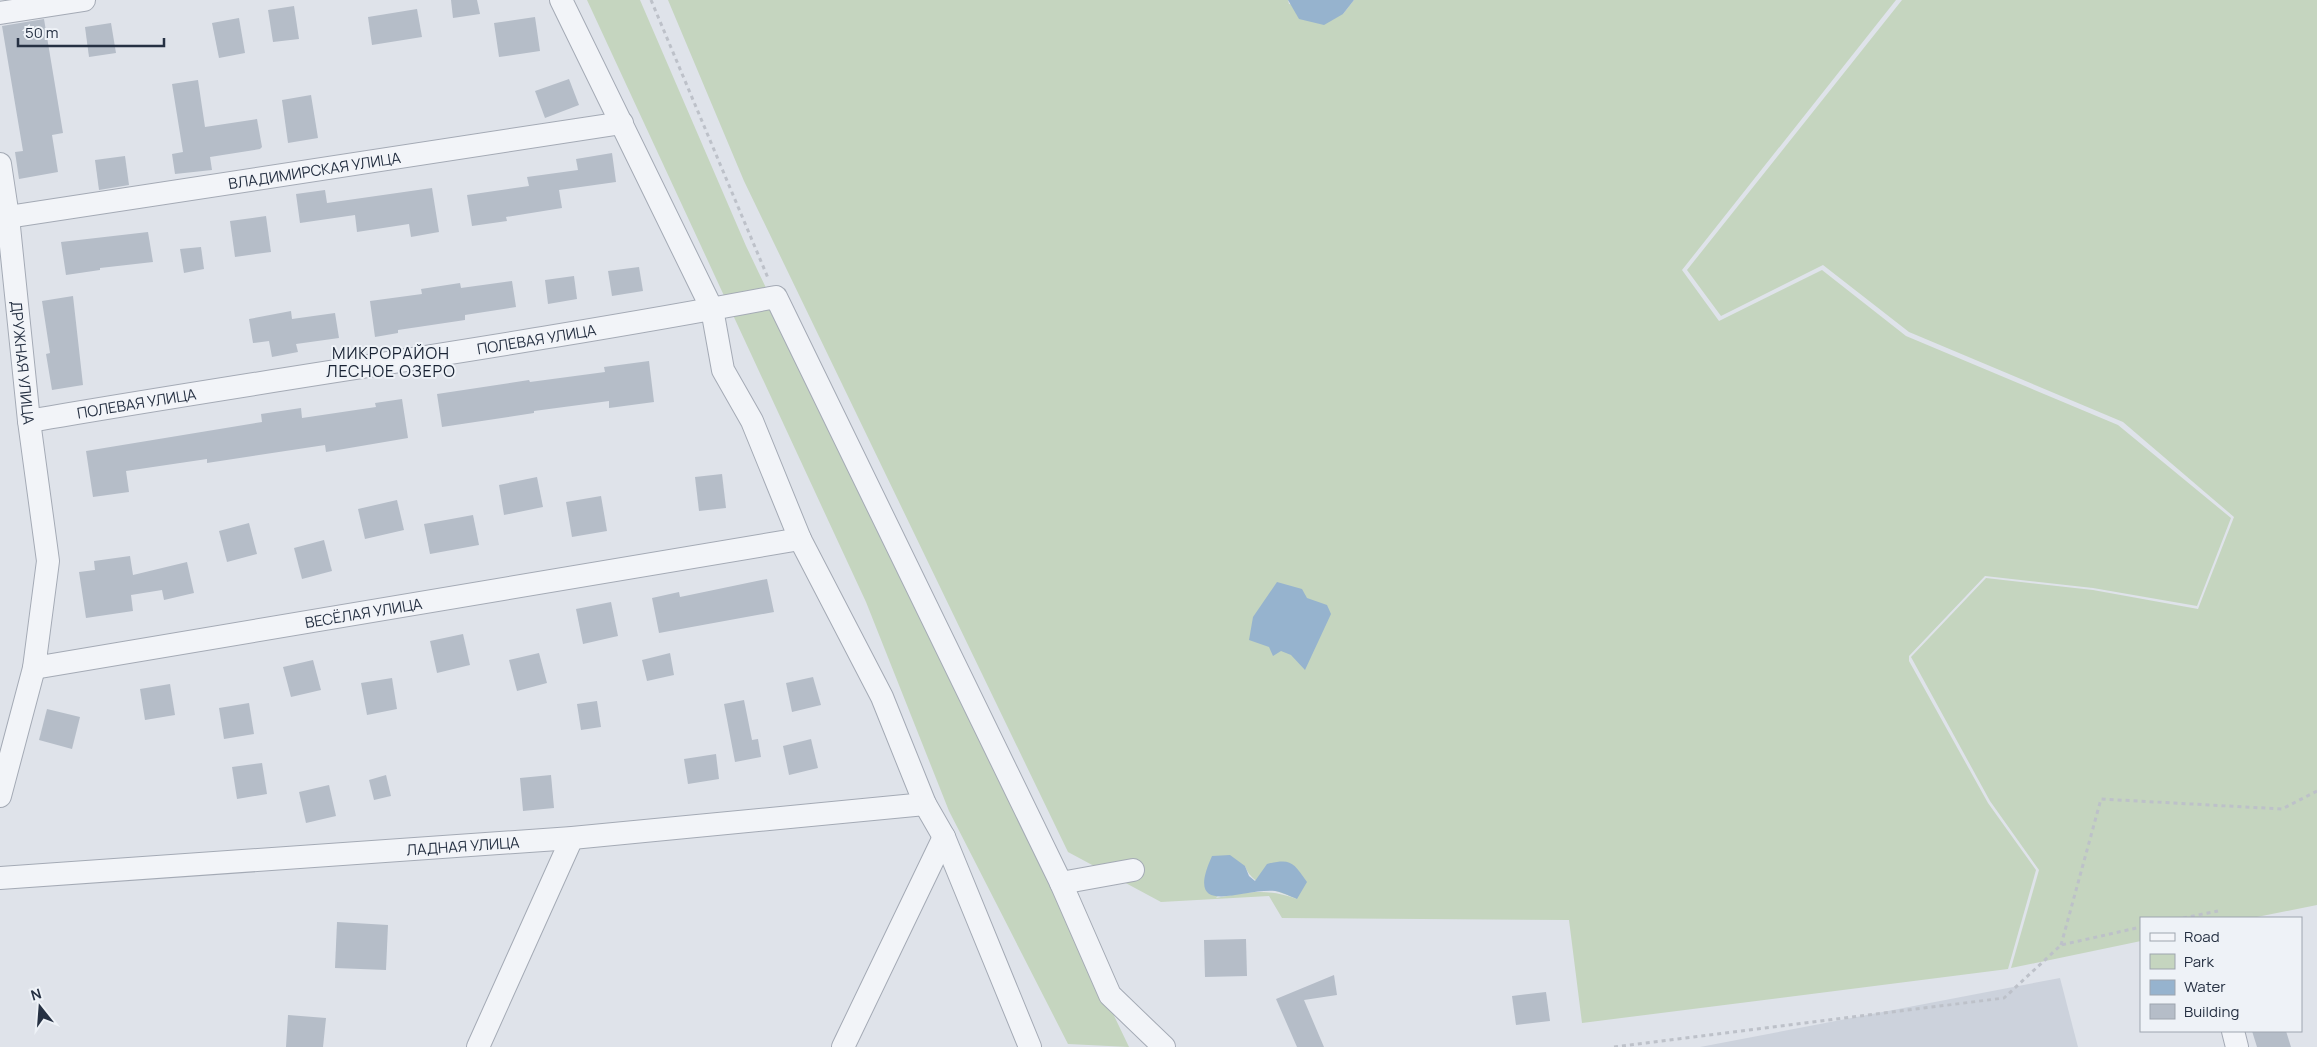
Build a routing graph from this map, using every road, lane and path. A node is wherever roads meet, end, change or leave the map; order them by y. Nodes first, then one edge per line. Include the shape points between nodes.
1 (84, 0) edge
2 (561, 0) edge
3 (651, 0) edge
4 (0, 12) edge
5 (622, 123) junction
6 (0, 164) edge
7 (8, 217) junction
8 (776, 297) junction
9 (712, 309) junction
10 (29, 421) junction
11 (800, 539) junction
12 (34, 668) junction
13 (2317, 792) edge
14 (0, 796) edge
15 (925, 804) junction
16 (944, 837) junction
17 (572, 838) junction
18 (1133, 870) dead end
19 (0, 878) edge
20 (1061, 883) junction
21 (2218, 910) dead end
22 (2187, 917) edge
23 (2140, 928) edge
24 (2061, 945) junction
25 (2233, 1032) edge
26 (478, 1047) edge
27 (843, 1047) edge
28 (1030, 1047) edge
29 (1164, 1047) edge
30 (1614, 1047) edge
31 (2237, 1047) edge

1 - 4 street
2 - 5 street
3 - 8 path
5 - 7 street, ВЛАДИМИРСКАЯ УЛИЦА
5 - 9 street
6 - 7 street, ДРУЖНАЯ УЛИЦА
7 - 10 street, ДРУЖНАЯ УЛИЦА
8 - 9 street, ПОЛЕВАЯ УЛИЦА
8 - 20 street
9 - 10 street, ПОЛЕВАЯ УЛИЦА
9 - 11 street via 723,370 752,421
10 - 12 street, ДРУЖНАЯ УЛИЦА via 48,561
11 - 12 street, ВЕСЁЛАЯ УЛИЦА
11 - 15 street via 882,697
12 - 14 street
13 - 24 path via 2282,809 2101,799
15 - 16 street
15 - 17 street, ЛАДНАЯ УЛИЦА
16 - 27 street
16 - 28 street
17 - 19 street, ЛАДНАЯ УЛИЦА
17 - 26 street
18 - 20 street
20 - 29 street via 1110,996
21 - 22 path
23 - 24 path
24 - 30 path via 2004,998
25 - 31 street

